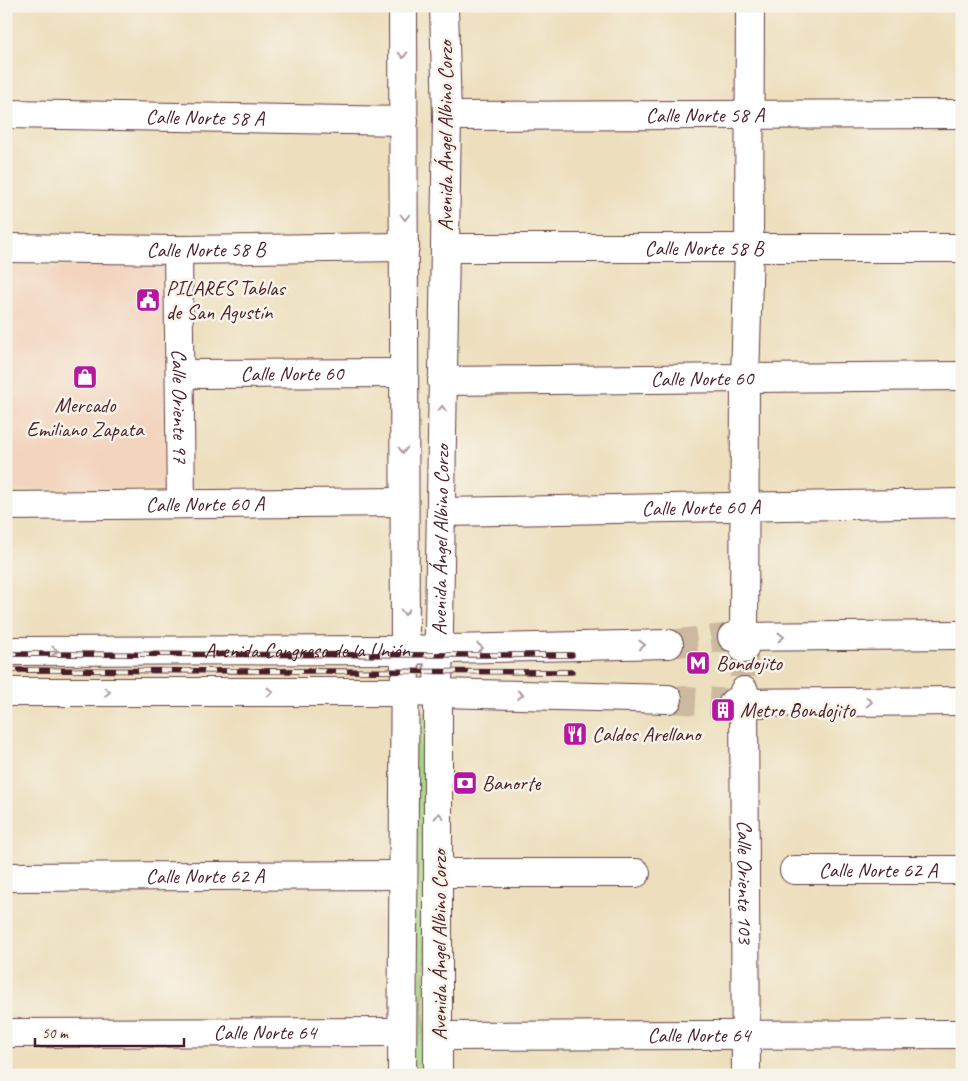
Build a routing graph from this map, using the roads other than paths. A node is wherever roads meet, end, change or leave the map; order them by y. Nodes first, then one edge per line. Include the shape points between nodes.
1 (403, 6) edge
2 (444, 6) edge
3 (750, 6) edge
4 (6, 114) edge
5 (962, 114) edge
6 (447, 116) junction
7 (750, 116) junction
8 (404, 121) junction
9 (405, 247) junction
10 (6, 248) edge
11 (445, 248) junction
12 (749, 248) junction
13 (962, 248) edge
14 (178, 250) junction
15 (402, 373) junction
16 (181, 374) junction
17 (962, 376) edge
18 (744, 378) junction
19 (442, 381) junction
20 (403, 502) junction
21 (962, 503) edge
22 (181, 504) junction
23 (6, 506) edge
24 (744, 506) junction
25 (441, 512) junction
26 (962, 635) edge
27 (669, 644) tunnel mouth
28 (439, 649) junction
29 (405, 650) junction
30 (6, 651) edge
31 (6, 692) edge
32 (404, 692) junction
33 (438, 693) junction
34 (668, 699) tunnel mouth
35 (962, 701) edge
36 (794, 870) dead end
37 (962, 870) edge
38 (636, 872) dead end
39 (440, 873) junction
40 (402, 875) junction
41 (6, 877) edge
42 (402, 1032) junction
43 (6, 1034) edge
44 (746, 1034) junction
45 (962, 1034) edge
46 (438, 1036) junction
47 (402, 1075) edge
48 (438, 1075) edge
49 (746, 1075) edge

1 -> 8 street, Avenida Ángel Albino Corzo
2 - 6 street, Avenida Ángel Albino Corzo
3 - 7 street
4 - 8 street, Calle Norte 58 A
5 - 7 street, Calle Norte 58 A
6 - 7 street, Calle Norte 58 A
6 - 11 street, Avenida Ángel Albino Corzo
7 - 12 street
8 -> 9 street, Avenida Ángel Albino Corzo
9 - 14 street, Calle Norte 58 B
9 - 15 street, Avenida Ángel Albino Corzo
10 - 14 street, Calle Norte 58 B
11 - 12 street, Calle Norte 58 B
11 - 19 street, Avenida Ángel Albino Corzo
12 - 13 street, Calle Norte 58 B
12 - 18 street
14 - 16 street, Calle Oriente 97
15 - 16 street, Calle Norte 60
15 -> 20 street, Avenida Ángel Albino Corzo
16 - 22 street, Calle Oriente 97
17 - 18 street, Calle Norte 60
18 - 19 street, Calle Norte 60
18 - 24 street
25 -> 19 street, Avenida Ángel Albino Corzo
20 - 22 street, Calle Norte 60 A
20 -> 29 street, Avenida Ángel Albino Corzo
21 - 24 street, Calle Norte 60 A
22 - 23 street, Calle Norte 60 A
24 - 25 street, Calle Norte 60 A
24 -> 26 street via 740,641
25 - 28 street, Avenida Ángel Albino Corzo
28 -> 27 street, Avenida Congreso de la Unión
28 - 29 street, Avenida Congreso de la Unión
28 - 33 street, Avenida Ángel Albino Corzo
30 -> 29 street, Avenida Congreso de la Unión
29 - 32 street, Avenida Ángel Albino Corzo
31 -> 32 street, Avenida Congreso de la Unión
32 - 33 street, Avenida Congreso de la Unión
32 - 40 street, Avenida Ángel Albino Corzo
33 -> 34 street, Avenida Congreso de la Unión
39 -> 33 street, Avenida Ángel Albino Corzo
44 -> 35 street, Calle Oriente 103 via 740,699
36 - 37 street, Calle Norte 62 A
38 - 39 street
39 - 46 street, Avenida Ángel Albino Corzo
40 - 41 street, Calle Norte 62 A
40 - 42 street, Avenida Ángel Albino Corzo
42 - 43 street, Calle Norte 64
42 - 47 street, Avenida Ángel Albino Corzo
44 - 45 street, Calle Norte 64
44 - 46 street, Calle Norte 64
44 - 49 street, Calle Oriente 103
46 - 48 street, Avenida Ángel Albino Corzo

